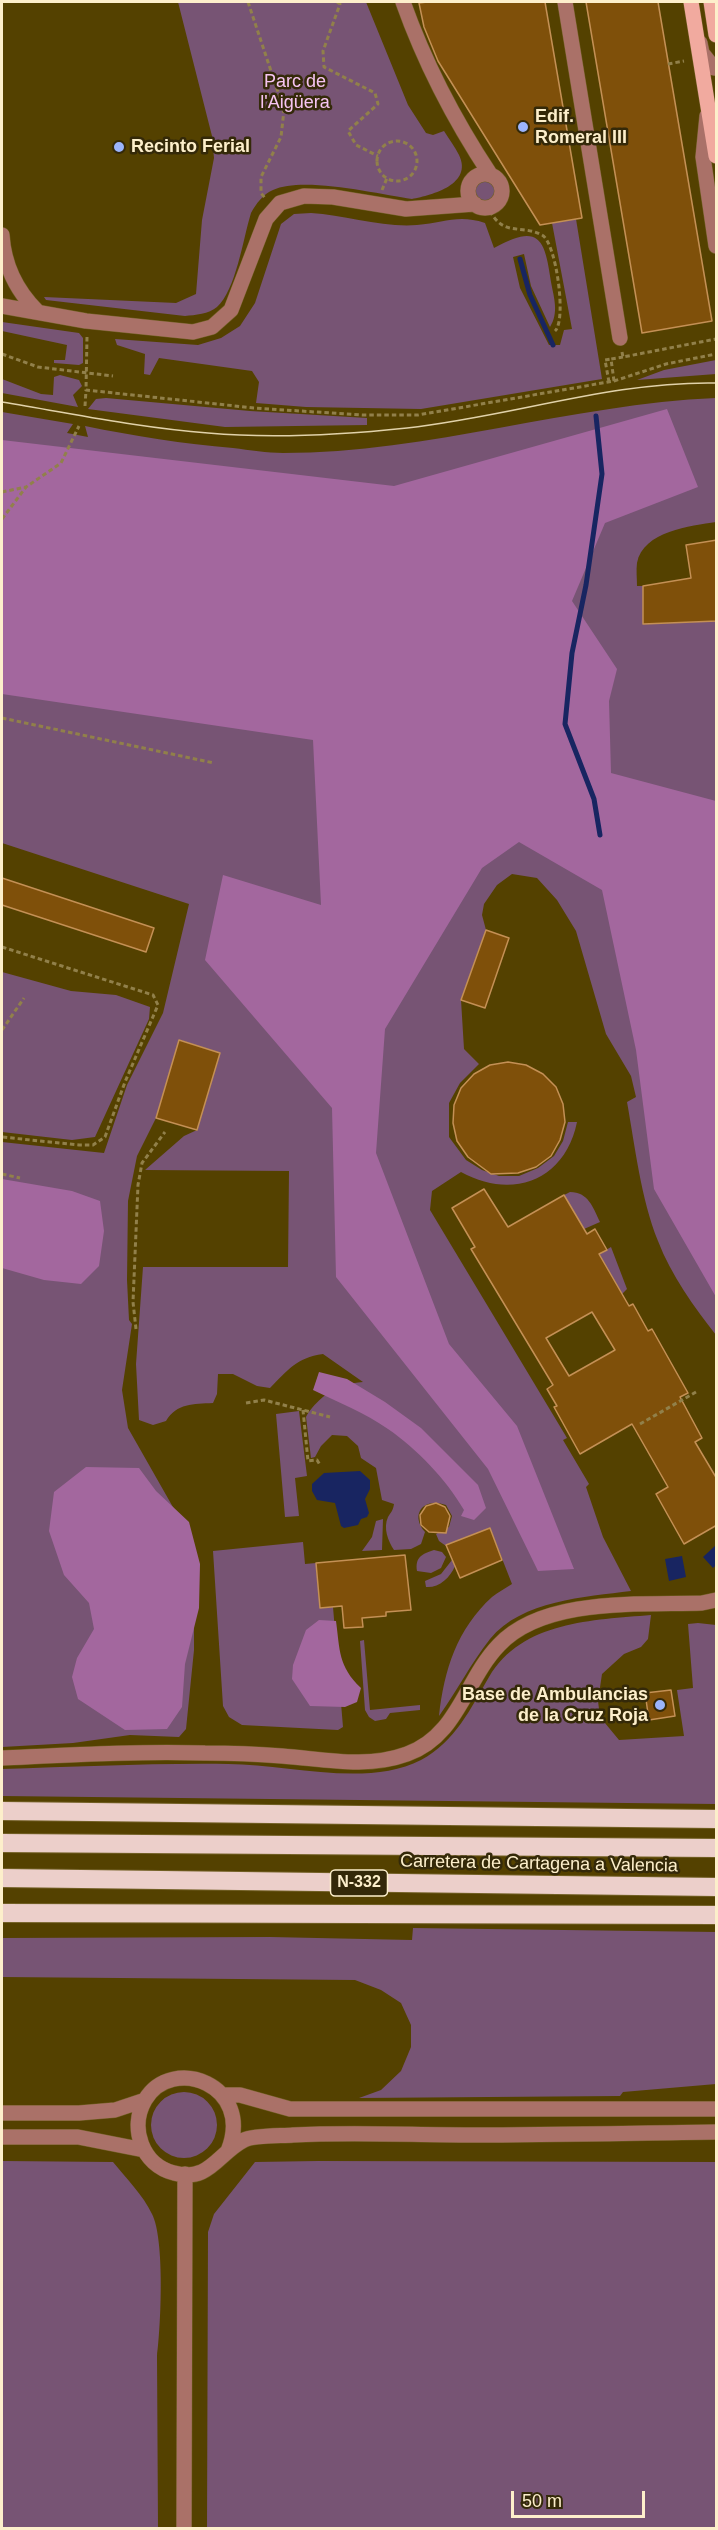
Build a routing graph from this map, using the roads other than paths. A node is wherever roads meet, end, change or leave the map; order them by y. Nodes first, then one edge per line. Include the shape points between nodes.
1 (403, 2) edge
2 (565, 2) edge
3 (691, 2) edge
4 (711, 2) edge
5 (717, 35) edge
6 (715, 68) edge
7 (708, 104) junction
8 (717, 156) edge
9 (478, 180) junction
10 (434, 206) junction
11 (482, 206) junction
12 (2, 235) edge
13 (717, 246) edge
14 (5, 278) edge
15 (2, 306) edge
16 (37, 311) junction
17 (620, 338) road end
18 (712, 1603) edge
19 (2, 1758) edge
20 (2, 1811) edge
21 (717, 1819) edge
22 (2, 1843) edge
23 (717, 1848) edge
24 (2, 1878) edge
25 (717, 1887) edge
26 (2, 1906) edge
27 (83, 1912) junction
28 (2, 1913) edge
29 (717, 1915) edge
30 (223, 2095) junction
31 (146, 2100) junction
32 (717, 2109) edge
33 (2, 2113) edge
34 (717, 2132) edge
35 (2, 2137) edge
36 (144, 2150) junction
37 (228, 2151) junction
38 (185, 2174) junction
39 (184, 2529) edge

1 - 9 street via 426,59 476,153
2 - 17 street
3 - 6 street via 702,53
3 - 7 main road
4 - 5 main road
7 - 8 main road
7 - 13 street via 703,157
9 - 10 street
9 - 11 street via 470,198
9 - 11 street via 497,178 501,185 498,201
10 - 11 street
10 - 16 street via 406,209 304,196 280,203 266,219 231,310 212,327 193,332 86,321
12 - 14 street
14 - 16 street
15 - 16 street
18 - 19 street via 586,1608 535,1622 498,1646 441,1733 409,1753 378,1762 202,1753
20 - 21 highway
22 - 23 highway, Carretera de Cartagena a Valencia / N-332
24 - 25 highway, Carretera de Cartagena a Valencia / N-332
26 - 27 highway, N-332
27 - 28 highway, N-332
27 - 29 highway, N-332
30 - 31 street via 202,2081 177,2079 166,2082
30 - 32 street via 290,2109
30 - 37 street via 234,2117 234,2137
31 - 33 street via 115,2110
31 - 36 street via 137,2124
34 - 37 street via 324,2134 245,2138
35 - 36 street via 78,2137
36 - 38 street via 155,2163
37 - 38 street via 210,2169
38 - 39 street

